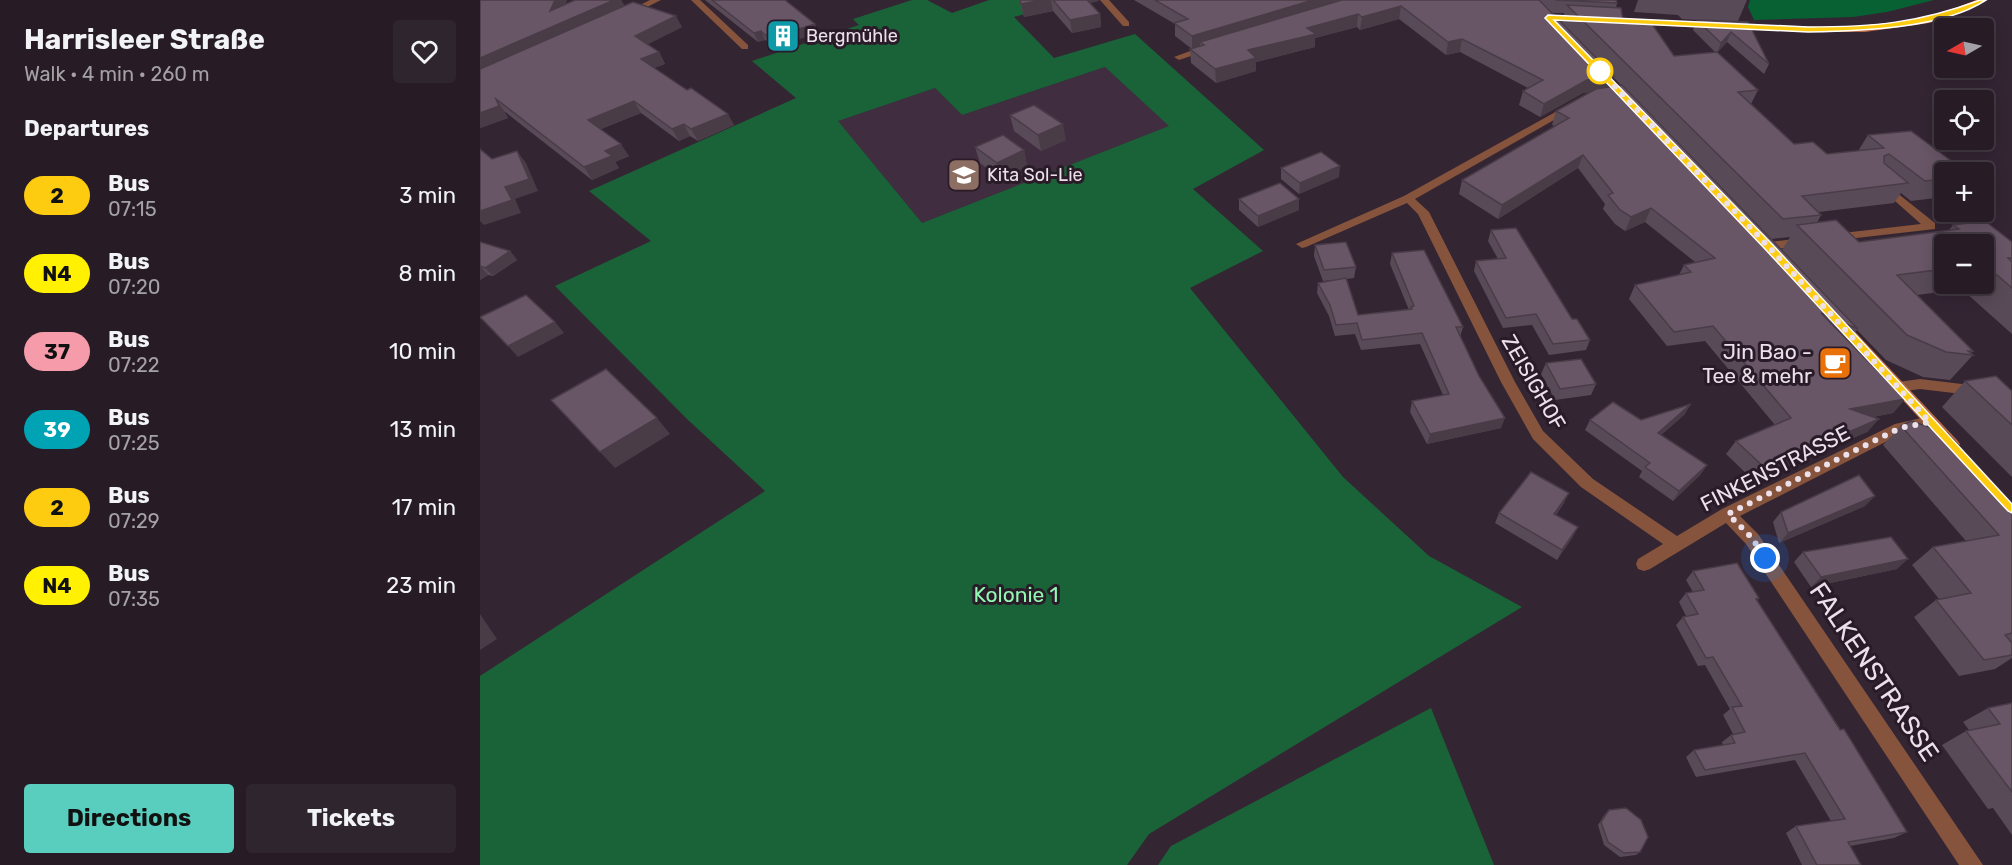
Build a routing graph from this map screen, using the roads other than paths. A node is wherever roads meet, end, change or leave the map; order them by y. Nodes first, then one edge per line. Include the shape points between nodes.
1 (657, 0) edge
2 (695, 0) edge
3 (1104, 0) edge
4 (1983, 0) edge
5 (615, 19) edge
6 (1596, 20) edge
7 (1126, 24) dead end
8 (1224, 43) edge
9 (745, 47) dead end
10 (1179, 57) dead end
11 (1588, 98) edge
12 (1877, 180) edge
13 (1408, 198) junction
14 (1302, 244) dead end
15 (1768, 246) edge
16 (1833, 316) edge
17 (1898, 387) junction
18 (2012, 394) edge
19 (1930, 422) junction
20 (1963, 456) edge
21 (1728, 514) junction
22 (1676, 544) junction
23 (1644, 564) dead end
24 (1972, 865) edge

1 - 5 street
2 - 9 street
3 - 7 street
4 - 6 street via 1945,15 1863,28
8 - 10 street
11 - 13 street
12 - 15 street via 1931,226
13 - 14 street
13 - 22 street, ZEISIGHOF via 1423,212 1538,435 1587,483
16 - 17 street
17 - 18 street via 1920,384
17 - 19 street
19 - 20 street
19 - 21 street, FINKENSTRASSE via 1900,428
21 - 22 street, FINKENSTRASSE
21 - 24 street, FALKENSTRASSE via 1752,538
22 - 23 street, FINKENSTRASSE

